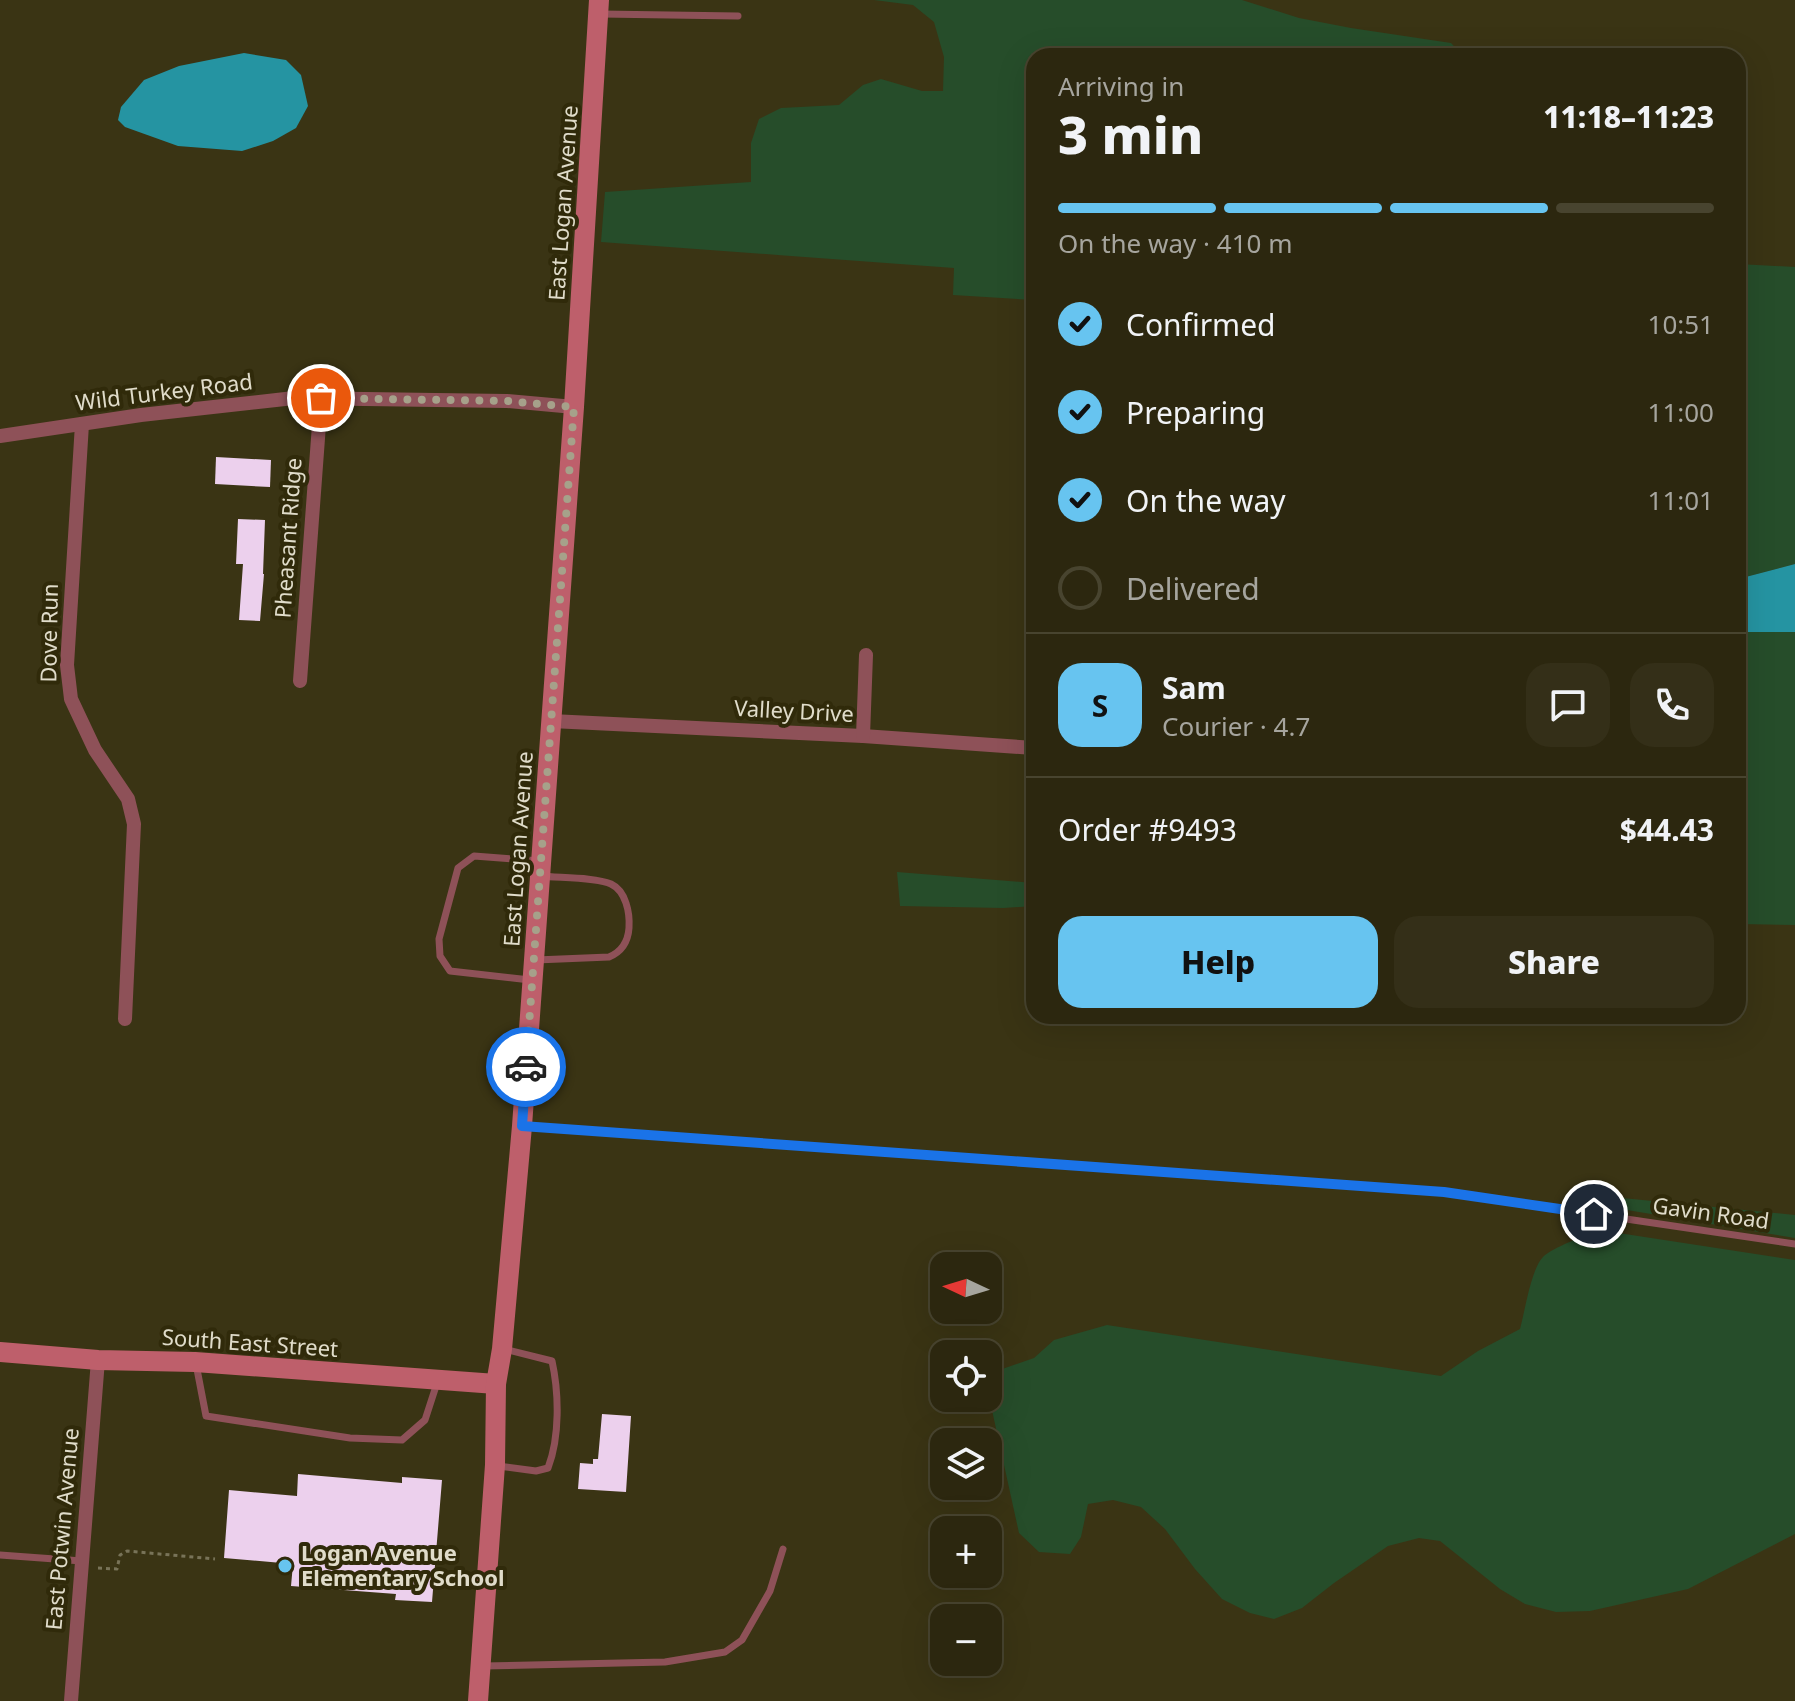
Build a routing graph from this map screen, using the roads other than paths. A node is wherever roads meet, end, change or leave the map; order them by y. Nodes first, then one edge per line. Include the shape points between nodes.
1 (599, 7) edge
2 (738, 16) dead end
3 (321, 398) junction
4 (574, 407) junction
5 (82, 424) junction
6 (0, 436) edge
7 (866, 655) dead end
8 (300, 681) dead end
9 (551, 721) junction
10 (863, 736) junction
11 (1026, 747) edge
12 (540, 868) junction
13 (533, 970) junction
14 (125, 1019) dead end
15 (522, 1126) junction
16 (1795, 1244) edge
17 (502, 1349) junction
18 (0, 1352) edge
19 (98, 1360) junction
20 (195, 1362) junction
21 (437, 1380) junction
22 (496, 1384) junction
23 (495, 1465) junction
24 (783, 1549) dead end
25 (0, 1555) edge
26 (82, 1561) junction
27 (480, 1666) junction
28 (71, 1701) edge
29 (478, 1701) edge

1 - 2 lane
1 - 4 street, East Logan Avenue
3 - 4 street, Wild Turkey Road
3 - 5 street, Wild Turkey Road
3 - 8 street, Pheasant Ridge
4 - 9 street, East Logan Avenue
5 - 6 street, Wild Turkey Road
5 - 14 street, Dove Run via 67,665 71,699 95,750 128,799 134,824
7 - 10 street
9 - 10 street, Valley Drive
9 - 12 street, East Logan Avenue
10 - 11 street, Valley Drive
12 - 13 street, East Logan Avenue
12 - 13 lane via 612,884 623,894 629,931 624,946 609,957
12 - 13 lane via 474,856 458,868 439,939 440,956 450,971
13 - 15 street, East Logan Avenue
15 - 16 lane, Gavin Road via 1444,1192
15 - 17 street, East Logan Avenue
17 - 22 street, East Logan Avenue
17 - 23 lane via 552,1361 556,1436 548,1468
18 - 19 street, South East Street
19 - 20 street, South East Street
19 - 26 street, East Potwin Avenue
20 - 21 street, South East Street
20 - 21 lane via 206,1416 350,1438 402,1440 425,1420
21 - 22 street, South East Street
22 - 23 street, East Logan Avenue
23 - 27 street, East Logan Avenue
24 - 27 lane via 770,1591 742,1640 725,1652 665,1662
25 - 26 lane
26 - 28 street, East Potwin Avenue
27 - 29 street, East Logan Avenue

